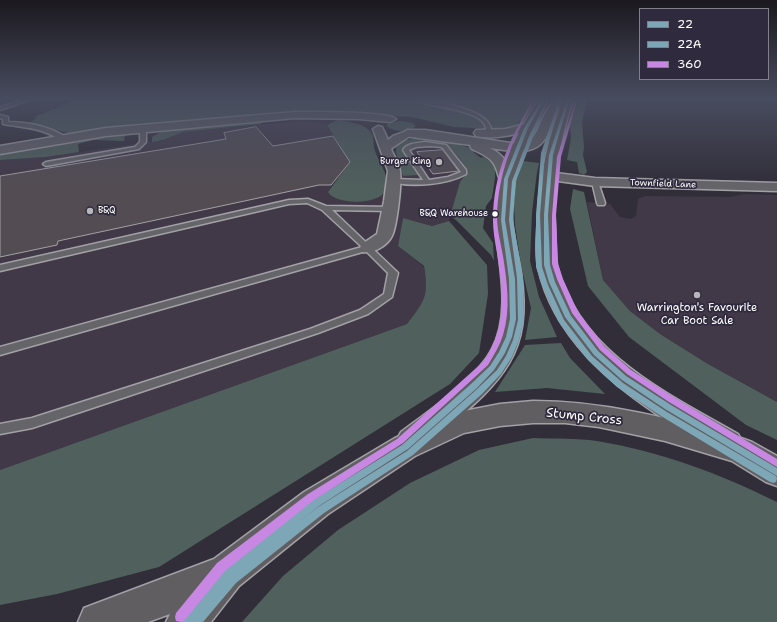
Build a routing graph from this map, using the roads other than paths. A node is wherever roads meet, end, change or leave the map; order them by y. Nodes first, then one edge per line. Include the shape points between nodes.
1 (48, 129) edge
2 (143, 129) joint
3 (378, 129) joint
4 (423, 129) edge
5 (439, 129) edge
6 (488, 129) edge
7 (522, 129) edge
8 (526, 129) edge
9 (544, 129) edge
10 (560, 129) edge
11 (489, 133) junction
12 (409, 134) junction
13 (454, 135) junction
14 (65, 139) junction
15 (518, 145) junction
16 (533, 146) junction
17 (385, 148) junction
18 (0, 150) edge
19 (46, 164) dead end
20 (550, 166) junction
21 (506, 179) junction
22 (393, 181) junction
23 (427, 181) junction
24 (595, 182) junction
25 (777, 188) edge
26 (601, 204) dead end
27 (325, 208) junction
28 (390, 208) junction
29 (368, 248) junction
30 (0, 268) edge
31 (0, 351) edge
32 (0, 429) edge
33 (404, 447) junction
34 (741, 451) junction
35 (777, 472) edge
36 (226, 573) junction
37 (98, 622) edge
38 (186, 622) edge

1 - 14 lane
2 - 14 street
2 - 19 lane via 143,142 138,148
3 - 12 street via 390,133
3 - 17 street
4 - 12 street
5 - 13 street
6 - 11 lane
7 - 11 street
8 - 15 main road
9 - 16 street
10 - 20 main road
11 - 13 street
12 - 13 street
12 - 17 street via 397,138
13 - 15 street
13 - 21 street via 494,156 504,166
14 - 18 street
15 - 16 street
15 - 21 main road
16 - 20 street via 546,150
17 - 22 street via 394,172
20 - 24 street, Townfield Lane
20 - 34 main road via 546,216 547,266 568,317 596,352 624,378
21 - 33 main road via 503,220 514,302 509,338 492,368
22 - 23 lane
22 - 28 street
23 - 23 lane via 406,150 420,145 444,146 464,173 453,179
24 - 25 street, Townfield Lane
24 - 26 lane
27 - 28 lane
27 - 29 lane
27 - 30 lane via 308,201 289,202
28 - 29 street via 385,234
29 - 31 lane
29 - 32 lane via 393,273 389,295 364,312 188,373 32,423
33 - 34 main road, Stump Cross via 459,424 500,415 565,412 630,421
33 - 36 main road, Stump Cross via 316,503
34 - 35 main road, Stump Cross
36 - 37 main road
36 - 38 main road, Stump Cross

